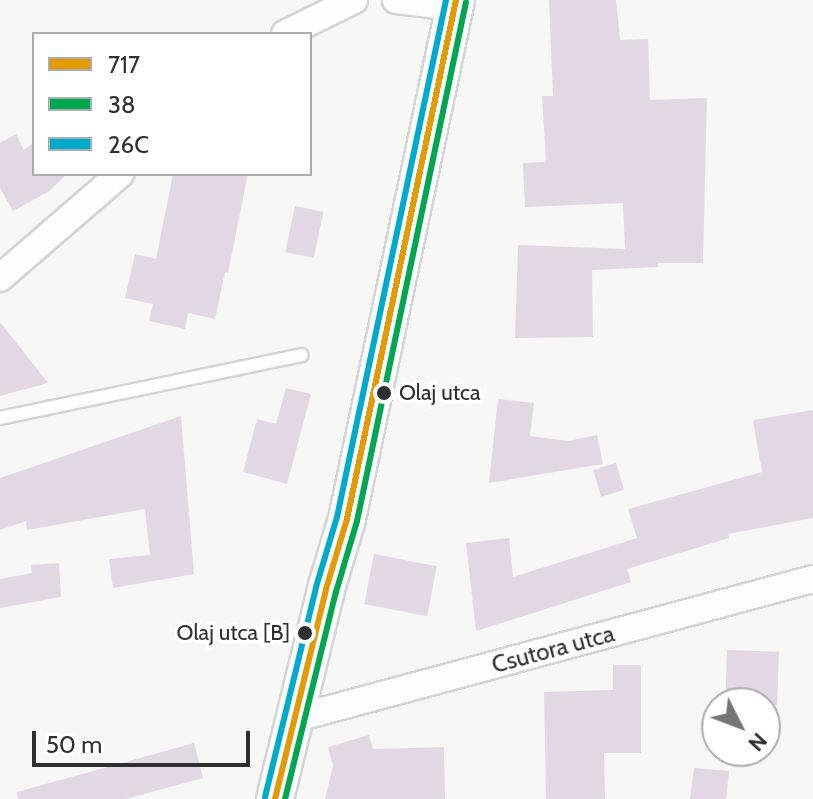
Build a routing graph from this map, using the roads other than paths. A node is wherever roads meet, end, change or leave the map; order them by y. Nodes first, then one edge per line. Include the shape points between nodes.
1 (354, 0) edge
2 (396, 0) edge
3 (455, 3) edge
4 (289, 32) edge
5 (118, 176) edge
6 (0, 278) edge
7 (301, 355) dead end
8 (0, 418) edge
9 (813, 579) edge
10 (293, 719) junction
11 (275, 799) edge

1 - 4 street
2 - 3 street
3 - 10 main road via 347,519
5 - 6 street
7 - 8 lane
9 - 10 street, Csutora utca
10 - 11 main road

